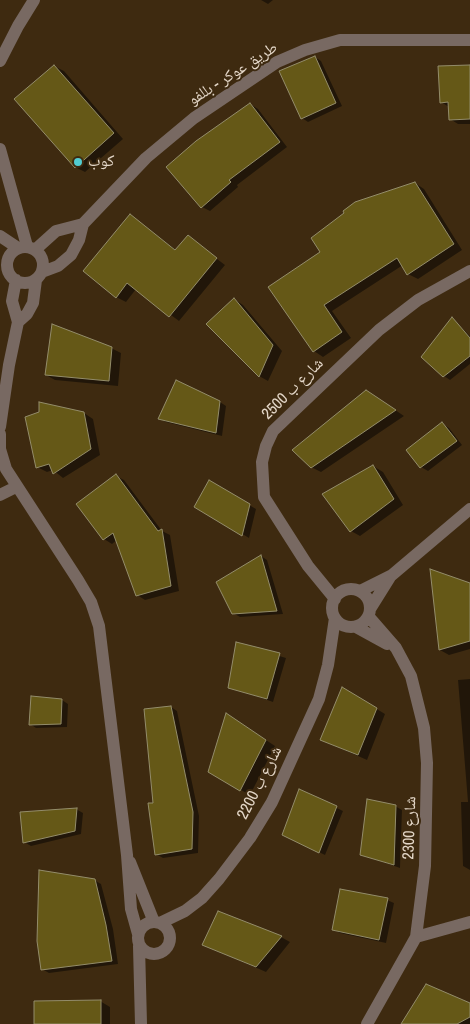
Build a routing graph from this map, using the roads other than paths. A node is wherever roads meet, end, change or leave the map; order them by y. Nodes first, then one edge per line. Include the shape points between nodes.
1 (34, 0) edge
2 (470, 40) edge
3 (0, 61) edge
4 (0, 149) edge
5 (83, 224) junction
6 (0, 236) edge
7 (27, 248) junction
8 (4, 267) edge
9 (470, 271) edge
10 (39, 276) junction
11 (16, 280) junction
12 (18, 322) junction
13 (4, 367) edge
14 (0, 427) edge
15 (0, 434) edge
16 (16, 488) junction
17 (0, 495) edge
18 (470, 509) edge
19 (392, 575) junction
20 (319, 579) junction
21 (354, 590) junction
22 (334, 599) junction
23 (369, 613) junction
24 (334, 618) junction
25 (353, 627) junction
26 (396, 648) junction
27 (330, 651) junction
28 (127, 855) junction
29 (185, 911) junction
30 (157, 922) junction
31 (470, 922) edge
32 (416, 937) junction
33 (139, 940) junction
34 (171, 940) junction
35 (153, 954) junction
36 (141, 976) junction
37 (380, 1005) junction
38 (141, 1024) edge
39 (367, 1024) edge
40 (375, 1024) edge

1 - 3 street
2 - 5 street, طريق عوكر - بللفو via 340,40 277,62 194,118 146,158
4 - 7 street
5 - 7 street via 56,231
5 - 10 street, طريق عوكر - بللفو via 71,255
6 - 7 street
7 - 8 street via 11,253
7 - 10 street via 42,256 44,264
8 - 11 street
9 - 20 street, شارع ب 2500 via 418,300 379,330 273,431 262,462 264,497
10 - 11 street via 22,283
10 - 12 street via 33,303
11 - 12 street via 12,301
12 - 13 street
13 - 14 street
15 - 16 street via 0,449
16 - 17 street
16 - 28 street via 78,580 91,602 99,626
18 - 19 street
19 - 21 street
19 - 23 street
20 - 21 street
20 - 22 street, شارع ب 2500
21 - 22 street
21 - 23 street via 369,601
22 - 24 street
23 - 25 street
23 - 26 street, شارع 2300
24 - 25 street
24 - 27 street, شارع ب 2200
25 - 26 street
25 - 27 street, شارع ب 2200
26 - 32 street, شارع 2300 via 411,676 427,763 425,866
27 - 29 street, شارع ب 2200 via 319,698 272,802 230,866 202,898
28 - 30 street
28 - 33 street via 131,909
29 - 30 street, شارع ب 2200
29 - 34 street, شارع ب 2200
30 - 33 street via 142,927
30 - 34 street via 168,929
31 - 32 street
32 - 37 street, شارع 2300
33 - 35 street via 145,952
33 - 36 street
34 - 35 street via 165,951
35 - 36 street
36 - 38 street
37 - 39 street
37 - 40 street

